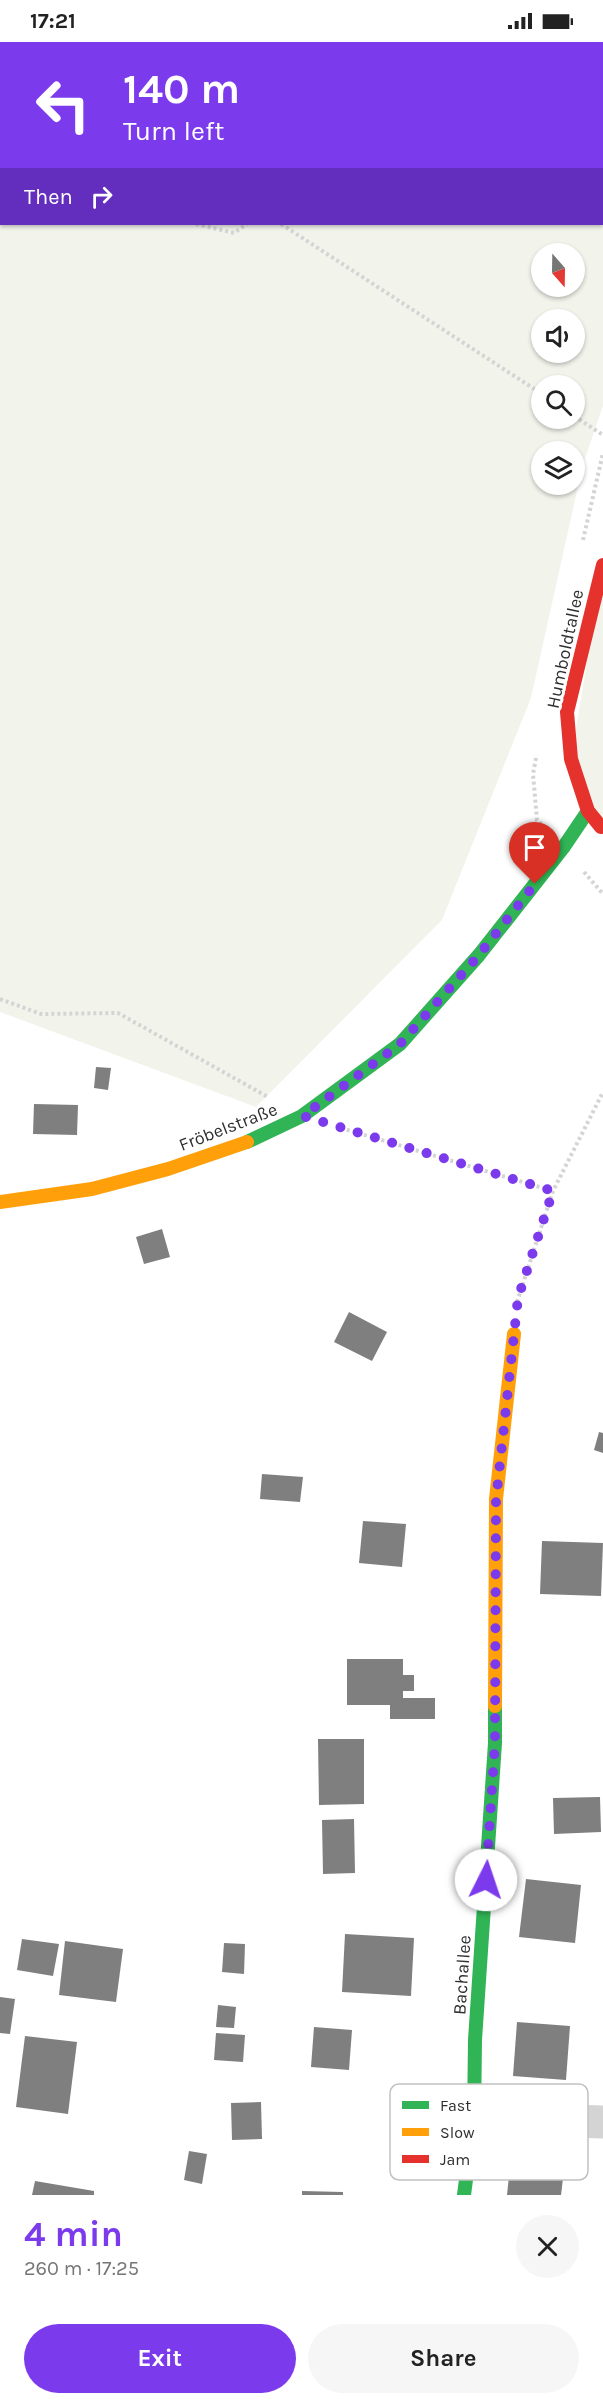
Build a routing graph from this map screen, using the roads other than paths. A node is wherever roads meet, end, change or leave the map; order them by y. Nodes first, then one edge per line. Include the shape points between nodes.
1 (603, 565) edge
2 (588, 811) junction
3 (603, 830) edge
4 (0, 1202) edge
5 (514, 1334) road end
6 (474, 2084) edge
7 (588, 2122) edge
8 (603, 2122) edge
9 (466, 2180) edge
10 (464, 2195) edge

1 - 2 street, Humboldtallee via 567,711 571,759
2 - 3 street
2 - 4 street, Fröbelstraße via 479,955 400,1044 303,1116 252,1140 168,1169 92,1189
5 - 6 street, Bachallee via 496,1500 495,1743
7 - 8 street
9 - 10 street, Bachallee

